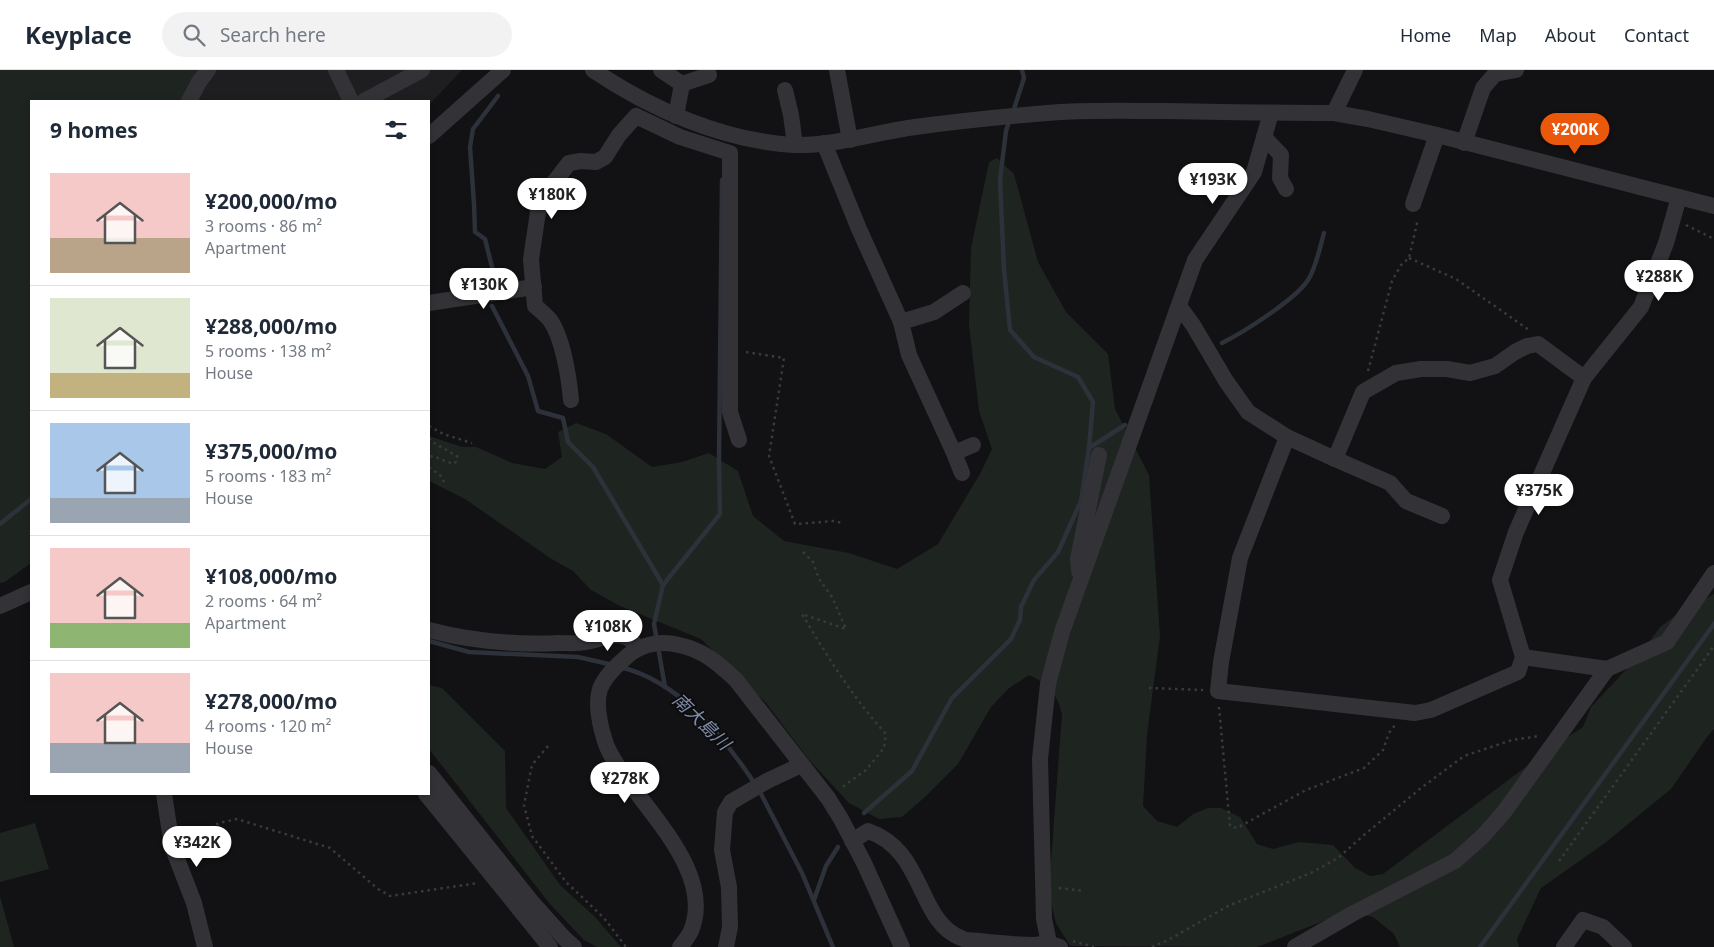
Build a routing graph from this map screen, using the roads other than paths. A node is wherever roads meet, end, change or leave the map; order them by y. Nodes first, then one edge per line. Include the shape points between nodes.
1 (208, 70) edge
2 (336, 70) edge
3 (422, 70) edge
4 (504, 70) edge
5 (593, 70) edge
6 (661, 70) edge
7 (837, 70) edge
8 (1355, 70) edge
9 (1516, 70) edge
10 (709, 75) dead end
11 (682, 84) junction
12 (785, 90) dead end
13 (190, 100) edge
14 (351, 100) edge
15 (366, 100) edge
16 (1271, 112) junction
17 (1334, 113) junction
18 (676, 116) junction
19 (430, 135) edge
20 (701, 135) junction
21 (1437, 135) junction
22 (1264, 137) junction
23 (850, 140) junction
24 (824, 143) junction
25 (1464, 143) junction
26 (795, 145) junction
27 (1286, 189) dead end
28 (1679, 197) junction
29 (1413, 204) road end
30 (1714, 206) edge
31 (534, 286) junction
32 (963, 293) dead end
33 (430, 303) edge
34 (1179, 306) junction
35 (901, 322) junction
36 (1584, 378) junction
37 (571, 400) dead end
38 (1287, 437) junction
39 (739, 440) dead end
40 (973, 445) dead end
41 (954, 454) junction
42 (1099, 455) dead end
43 (1335, 459) junction
44 (962, 473) dead end
45 (1442, 516) dead end
46 (1714, 573) edge
47 (1080, 583) junction
48 (30, 592) edge
49 (0, 606) edge
50 (430, 630) edge
51 (644, 648) junction
52 (1523, 657) junction
53 (1607, 669) junction
54 (801, 765) junction
55 (430, 775) edge
56 (164, 795) edge
57 (427, 795) edge
58 (852, 841) junction
59 (1044, 945) edge
60 (205, 947) edge
61 (550, 947) edge
62 (574, 947) edge
63 (680, 947) edge
64 (726, 947) edge
65 (902, 947) edge
66 (1294, 947) edge
67 (1564, 947) edge
68 (1624, 947) edge

1 - 13 street
2 - 14 street
3 - 15 street
4 - 19 street
5 - 18 street
6 - 11 street
7 - 23 street
8 - 17 street
9 - 25 street via 1496,74 1483,88
10 - 11 street
11 - 18 street
12 - 26 street
16 - 17 street
16 - 22 street
16 - 23 street via 1110,110 908,128
17 - 21 street
18 - 20 street
20 - 26 street
20 - 31 street via 680,137 636,116 605,157 596,162 581,160 569,163 549,189 538,212 531,259
20 - 39 street via 730,153 730,412
21 - 25 street
21 - 29 street
22 - 27 street via 1281,155 1280,178
22 - 34 street via 1254,172 1196,260
23 - 24 street
24 - 26 street
24 - 35 street
25 - 28 street
28 - 30 street
28 - 36 street via 1666,243 1641,307
31 - 33 street
31 - 37 street via 535,306 549,319 559,338
32 - 35 street via 934,312
34 - 38 street via 1248,412
34 - 47 street
35 - 41 street via 909,355
36 - 43 street via 1538,344 1526,346 1495,366 1470,373 1447,368 1421,368 1396,373 1363,392
36 - 52 street via 1516,532 1500,580
38 - 43 street
38 - 52 street via 1240,558 1220,662 1218,691 1415,713 1431,710 1518,672
40 - 41 street
41 - 44 street
42 - 47 street via 1078,559
43 - 45 street via 1390,482 1406,501
46 - 53 street via 1667,642
47 - 59 street via 1048,684 1040,759
48 - 49 street
50 - 51 street via 489,641 545,644 584,642 620,634
51 - 54 street via 677,644 707,655 736,680
51 - 63 street via 610,672 600,690 598,708 607,748 689,870 694,888 695,915 690,932
52 - 53 street
53 - 66 street via 1504,812 1455,861
54 - 58 street via 828,798
54 - 64 street via 731,802 725,812 722,850 729,887 730,927
55 - 62 street via 531,901
56 - 60 street via 172,846 194,903
57 - 61 street
58 - 59 street via 868,831 890,842 904,856 933,913 945,928 961,939
58 - 65 street
67 - 68 street via 1583,920 1604,927

